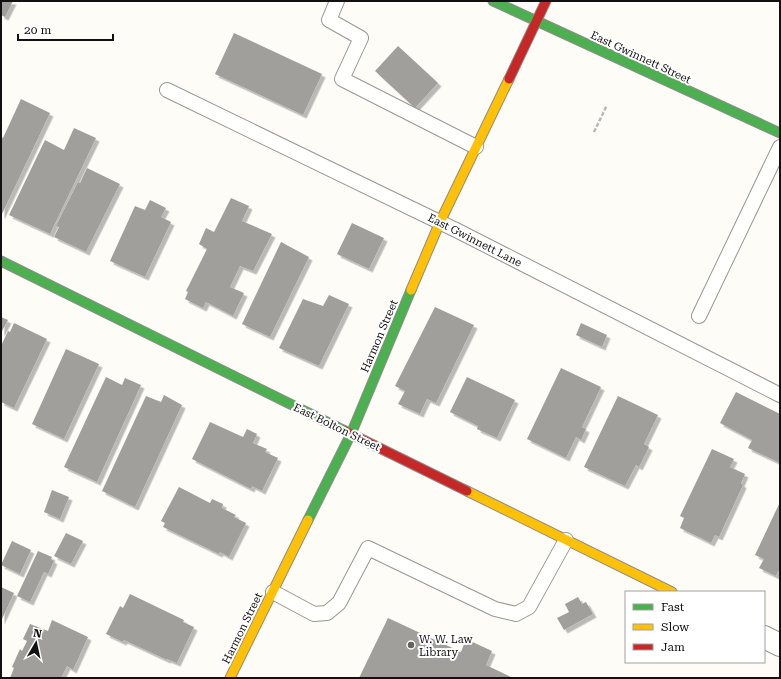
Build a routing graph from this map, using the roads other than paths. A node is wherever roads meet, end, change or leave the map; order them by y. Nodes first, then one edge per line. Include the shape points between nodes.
1 (337, 1) edge
2 (493, 1) edge
3 (546, 1) edge
4 (536, 22) junction
5 (167, 90) dead end
6 (780, 134) edge
7 (476, 147) junction
8 (780, 147) edge
9 (440, 222) junction
10 (1, 262) edge
11 (699, 316) dead end
12 (780, 395) edge
13 (351, 434) junction
14 (566, 540) junction
15 (670, 591) edge
16 (273, 592) junction
17 (765, 638) edge
18 (780, 645) edge
19 (230, 678) edge

1 - 7 lane via 329,20 361,38 342,80
2 - 4 main road, East Gwinnett Street
3 - 4 main road, Harmon Street
4 - 6 main road, East Gwinnett Street
4 - 7 main road, Harmon Street
5 - 9 lane, East Gwinnett Lane
7 - 9 main road, Harmon Street
8 - 11 lane
9 - 12 lane, East Gwinnett Lane
9 - 13 main road, Harmon Street
10 - 13 main road, East Bolton Street
13 - 14 main road, East Bolton Street
13 - 16 main road, Harmon Street
14 - 15 main road, East Bolton Street
14 - 16 lane via 529,607 516,614 495,609 368,548 339,603 327,614 314,614
16 - 19 main road, Harmon Street
17 - 18 street

